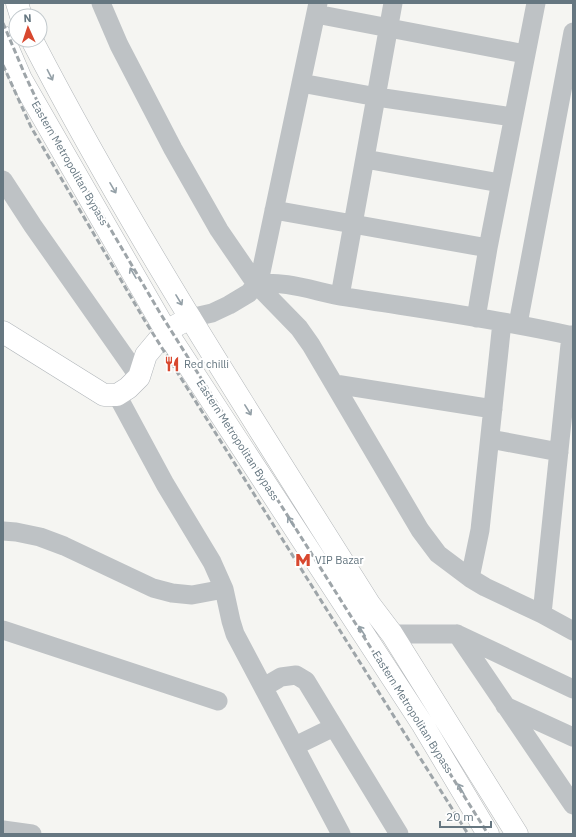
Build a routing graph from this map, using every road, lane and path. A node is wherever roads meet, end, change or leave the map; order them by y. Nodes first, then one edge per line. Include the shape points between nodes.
1 (101, 3) edge
2 (393, 3) edge
3 (536, 3) edge
4 (317, 8) edge
5 (389, 28) junction
6 (573, 32) edge
7 (3, 37) edge
8 (36, 48) edge
9 (526, 54) junction
10 (301, 83) junction
11 (377, 97) junction
12 (64, 101) junction
13 (40, 111) junction
14 (513, 117) junction
15 (365, 160) junction
16 (3, 180) edge
17 (500, 182) junction
18 (274, 210) junction
19 (353, 224) junction
20 (488, 248) junction
21 (256, 284) junction
22 (340, 296) junction
23 (190, 318) junction
24 (476, 318) junction
25 (510, 323) junction
26 (166, 331) junction
27 (3, 332) edge
28 (572, 335) edge
29 (139, 377) junction
30 (335, 384) junction
31 (118, 395) junction
32 (493, 409) junction
33 (490, 439) junction
34 (559, 452) junction
35 (565, 479) edge
36 (3, 531) edge
37 (470, 578) junction
38 (224, 589) junction
39 (542, 614) junction
40 (3, 630) edge
41 (573, 631) edge
42 (392, 634) junction
43 (457, 634) junction
44 (264, 687) junction
45 (573, 689) edge
46 (218, 701) dead end
47 (506, 706) junction
48 (334, 727) junction
49 (573, 737) edge
50 (295, 746) junction
51 (573, 805) edge
52 (6, 831) edge
53 (32, 834) edge
54 (342, 834) edge
55 (399, 834) edge
56 (488, 834) edge
57 (517, 834) edge

1 - 21 street via 119,45 173,149 219,230
2 - 5 street
3 - 9 street
4 - 5 street
4 - 10 street
5 - 9 street
5 - 11 street
6 - 25 street
7 - 13 main road, Eastern Metropolitan Bypass via 21,79
8 -> 12 main road
9 - 14 street
10 - 11 street
10 - 18 street
11 - 14 street
11 - 15 street
12 - 13 main road
12 -> 23 main road
26 -> 13 main road, Eastern Metropolitan Bypass
14 - 17 street
15 - 17 street
15 - 19 street
16 - 29 street
17 - 20 street
18 - 19 street
18 - 21 street via 260,277
19 - 20 street
19 - 22 street
20 - 24 street
21 - 22 street via 284,284
21 - 23 street via 249,293 229,305 212,313
21 - 30 street via 299,328
22 - 24 street
23 - 26 main road
23 -> 42 main road via 370,605
24 - 25 street
25 - 28 street
25 - 32 street
26 - 29 main road via 146,355
56 -> 26 main road, Eastern Metropolitan Bypass via 423,725
27 - 31 main road via 104,395
28 - 34 street
29 - 31 main road
30 - 32 street
30 - 37 street via 420,530 438,554
31 - 38 street via 165,484 212,562
32 - 33 street
33 - 34 street
33 - 37 street via 480,530
34 - 35 street
35 - 39 street
36 - 38 street via 40,537 153,588 172,593 192,594
37 - 39 street
38 - 44 street via 235,634
39 - 41 street
40 - 46 street
42 - 43 street
42 - 57 main road
43 - 45 street
43 - 47 street
44 - 48 street via 282,677 296,675 306,681
44 - 50 street
47 - 49 street
47 - 51 street
48 - 50 street
48 - 55 street
50 - 54 street
52 - 53 street

